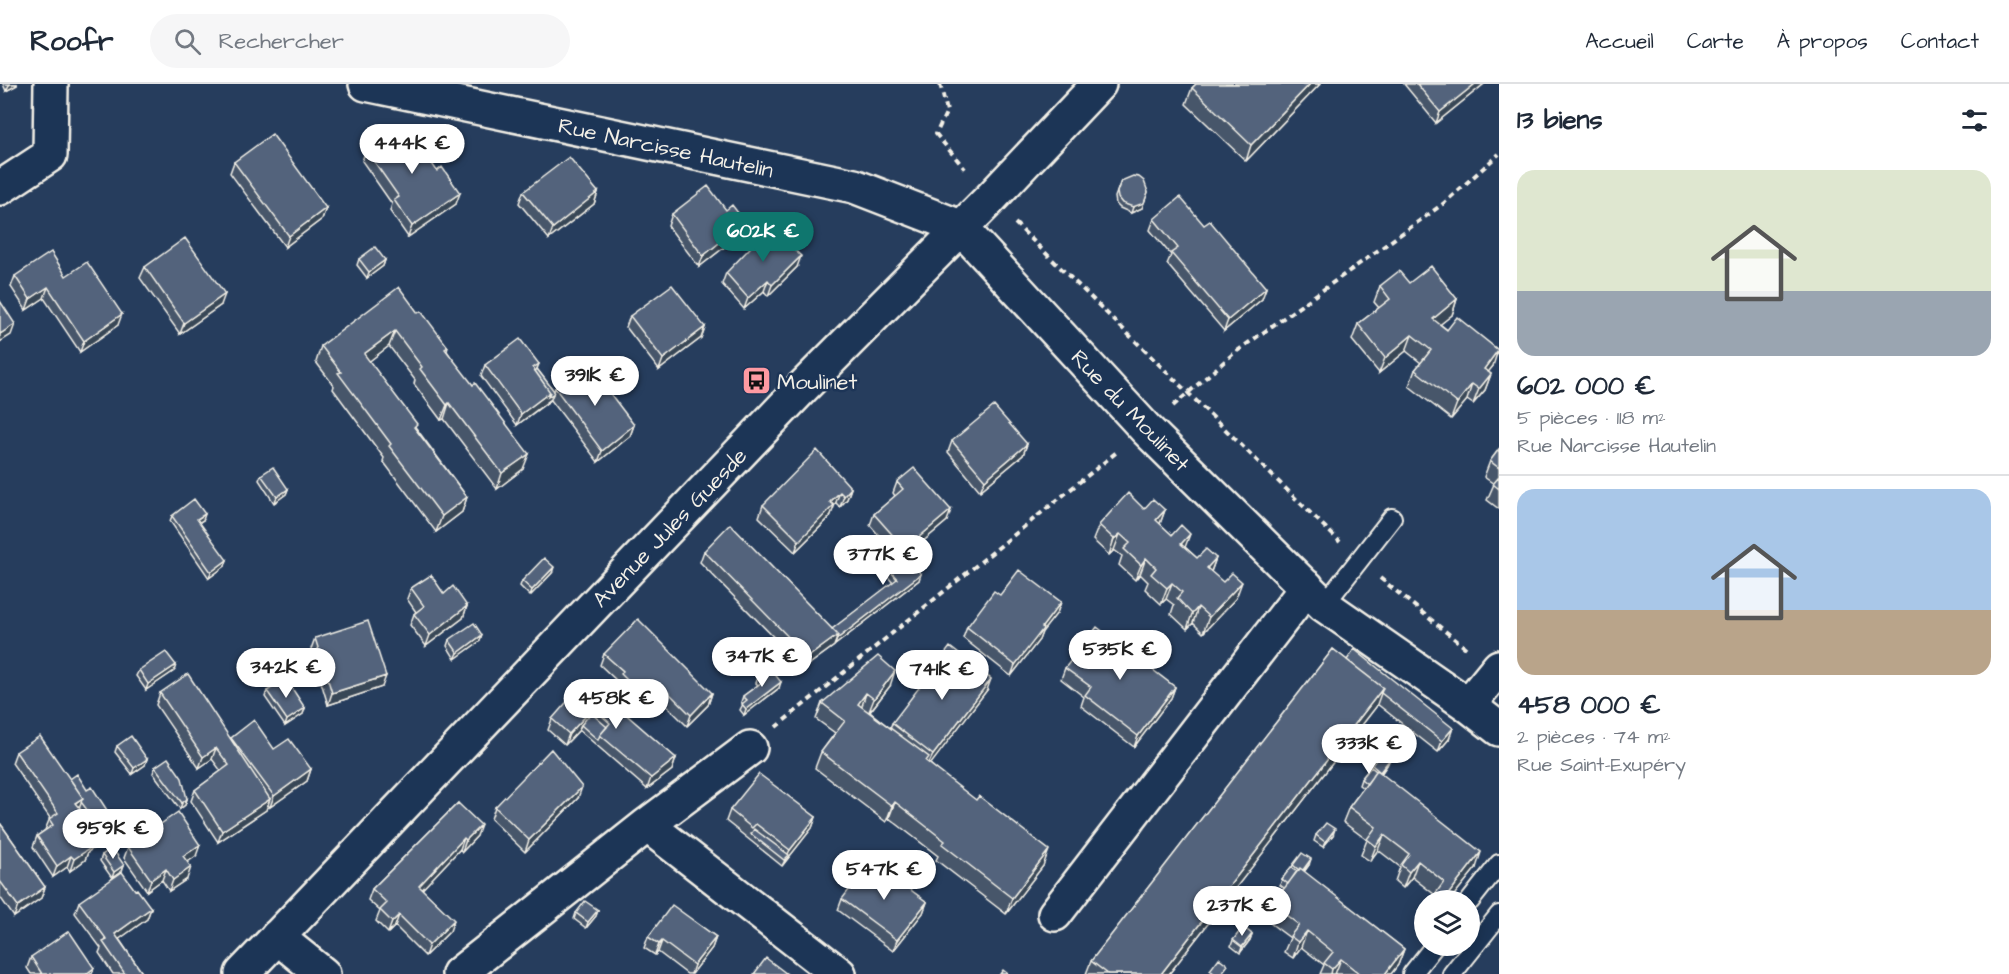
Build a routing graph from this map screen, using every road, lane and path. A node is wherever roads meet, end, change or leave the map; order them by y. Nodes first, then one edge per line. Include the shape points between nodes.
1 (51, 84) edge
2 (366, 84) edge
3 (940, 84) edge
4 (1099, 84) edge
5 (965, 169) dead end
6 (0, 188) edge
7 (1015, 223) dead end
8 (960, 227) junction
9 (1392, 518) dead end
10 (1344, 547) dead end
11 (1373, 572) dead end
12 (1316, 596) junction
13 (1487, 661) edge
14 (1468, 705) junction
15 (1499, 729) edge
16 (750, 748) dead end
17 (647, 825) junction
18 (1499, 864) edge
19 (1479, 890) edge
20 (1055, 914) dead end
21 (1499, 915) edge
22 (277, 937) junction
23 (1426, 956) edge
24 (242, 974) edge
25 (323, 974) edge
26 (459, 974) edge
27 (839, 974) edge
28 (1412, 974) edge
29 (1452, 974) edge

1 - 6 street via 50,155
2 - 8 street, Rue Narcisse Hautelin via 854,186
3 - 5 path via 947,111 936,134
4 - 8 street, Avenue Jules Guesde
7 - 10 path
8 - 12 street, Rue du Moulinet via 1146,429
8 - 22 street, Avenue Jules Guesde
9 - 12 lane
11 - 13 path
12 - 14 street, Rue du Moulinet
12 - 20 street
13 - 14 street
14 - 15 street, Rue du Moulinet
16 - 17 street
17 - 26 street
17 - 27 street
18 - 19 lane
21 - 29 lane
22 - 24 street, Avenue Jules Guesde
22 - 25 street
23 - 28 lane

